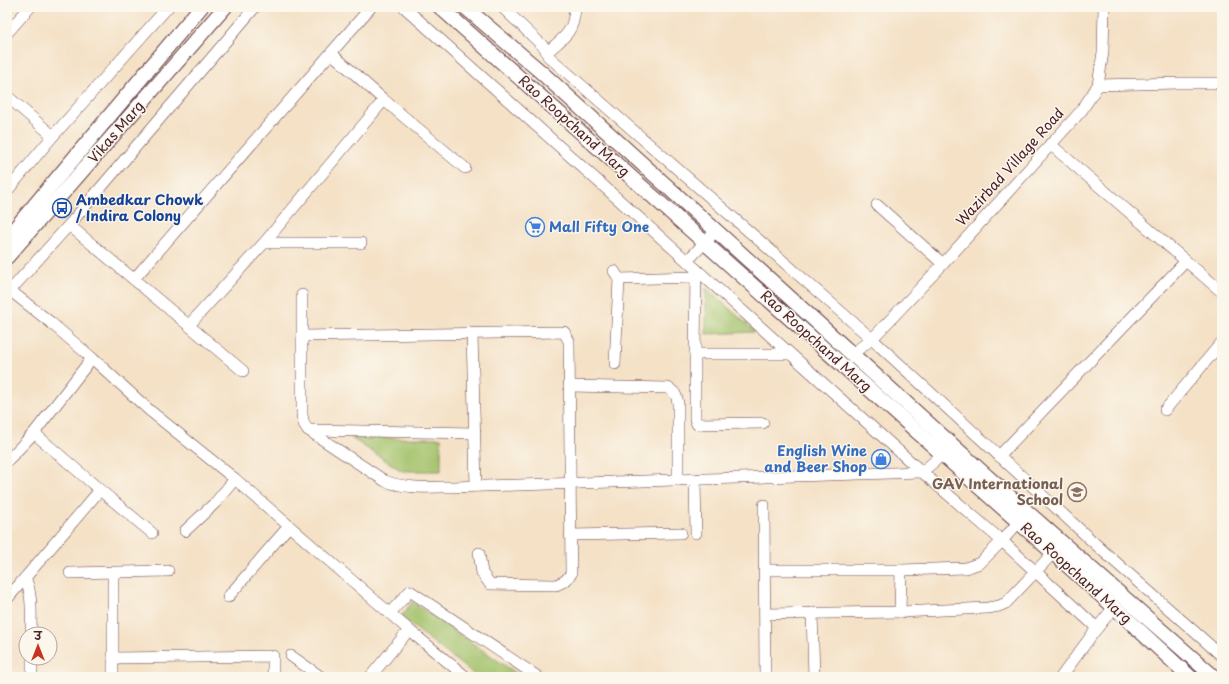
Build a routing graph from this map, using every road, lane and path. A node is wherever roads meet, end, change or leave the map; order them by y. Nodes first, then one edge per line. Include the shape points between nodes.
1 (30, 7) edge
2 (168, 7) edge
3 (201, 7) edge
4 (225, 7) edge
5 (254, 7) edge
6 (370, 7) edge
7 (404, 7) edge
8 (440, 7) edge
9 (465, 7) edge
10 (502, 7) edge
11 (575, 7) edge
12 (1104, 7) edge
13 (7, 33) edge
14 (331, 52) junction
15 (548, 54) junction
16 (541, 72) junction
17 (1222, 83) edge
18 (1098, 85) junction
19 (7, 96) edge
20 (384, 100) junction
21 (53, 136) junction
22 (1050, 144) junction
23 (465, 168) dead end
24 (7, 191) edge
25 (876, 205) dead end
26 (69, 225) junction
27 (716, 231) junction
28 (7, 238) edge
29 (705, 242) junction
30 (264, 243) junction
31 (361, 243) dead end
32 (7, 257) edge
33 (687, 261) junction
34 (1186, 261) junction
35 (943, 264) junction
36 (696, 273) junction
37 (134, 279) junction
38 (8, 291) edge
39 (1222, 292) edge
40 (302, 295) dead end
41 (189, 325) junction
42 (472, 333) junction
43 (302, 336) junction
44 (872, 339) junction
45 (1222, 342) edge
46 (695, 354) junction
47 (790, 354) junction
48 (852, 354) junction
49 (92, 358) junction
50 (615, 364) dead end
51 (243, 371) dead end
52 (569, 386) junction
53 (1165, 410) dead end
54 (763, 423) dead end
55 (308, 430) junction
56 (34, 433) junction
57 (475, 433) junction
58 (943, 454) junction
59 (999, 456) junction
60 (7, 461) edge
61 (922, 472) junction
62 (235, 478) junction
63 (696, 479) junction
64 (678, 480) junction
65 (570, 483) junction
66 (476, 486) junction
67 (100, 490) junction
68 (764, 505) dead end
69 (1023, 517) junction
70 (289, 526) junction
71 (185, 531) dead end
72 (152, 532) dead end
73 (681, 533) dead end
74 (696, 533) dead end
75 (570, 535) junction
76 (1002, 541) junction
77 (1053, 552) junction
78 (479, 553) dead end
79 (765, 570) junction
80 (901, 570) junction
81 (168, 571) dead end
82 (1035, 572) junction
83 (70, 573) dead end
84 (113, 573) junction
85 (25, 578) junction
86 (228, 597) dead end
87 (7, 598) edge
88 (1114, 607) junction
89 (900, 612) junction
90 (390, 613) junction
91 (812, 613) junction
92 (765, 614) junction
93 (31, 626) edge
94 (1097, 628) junction
95 (410, 630) junction
96 (291, 656) dead end
97 (1222, 656) edge
98 (113, 658) junction
99 (32, 666) edge
100 (32, 677) edge
101 (113, 677) edge
102 (273, 677) edge
103 (321, 677) edge
104 (370, 677) edge
105 (466, 677) edge
106 (538, 677) edge
107 (765, 677) edge
108 (814, 677) edge
109 (1061, 677) edge
110 (1190, 677) edge
111 (1214, 677) edge

1 - 13 street
2 - 21 street
3 - 28 main road, Vikas Marg
4 - 32 main road, Vikas Marg
5 - 26 street
6 - 14 street
7 - 33 street via 503,101
8 - 29 main road, Rao Roopchand Marg
9 - 16 main road, Rao Roopchand Marg
10 - 15 street via 545,48
11 - 15 street via 572,28
12 - 18 street via 1104,52
14 - 20 street
14 - 37 street
15 - 16 street
15 - 44 street
16 - 27 main road, Rao Roopchand Marg
17 - 18 street
18 - 22 street, Wazirbad Village Road via 1082,110
19 - 21 street
20 - 23 street
20 - 30 street
21 - 24 street
22 - 34 street
22 - 35 street, Wazirbad Village Road
25 - 35 street
26 - 37 street
26 - 38 street
27 - 29 street
27 - 48 main road, Rao Roopchand Marg
29 - 33 street
29 - 58 main road, Rao Roopchand Marg
30 - 31 street
30 - 41 street
33 - 36 street
34 - 39 street
34 - 59 street
35 - 44 street, Wazirbad Village Road
36 - 46 street
36 - 47 street
36 - 50 street via 617,275
37 - 41 street
38 - 49 street
40 - 43 street
41 - 51 street
42 - 43 street
42 - 52 street via 564,332 569,341
42 - 57 street
43 - 55 street via 302,415
44 - 48 street, Wazirbad Village Road
44 - 59 street
45 - 53 street
46 - 47 street
46 - 54 street via 695,419 698,424
47 - 61 street
48 - 69 main road, Rao Roopchand Marg
49 - 56 street
49 - 62 street via 149,410
52 - 64 street via 668,388 673,391 678,404
52 - 65 street
55 - 57 street
55 - 66 street via 395,485
56 - 60 street
56 - 67 street
57 - 66 street
58 - 61 street
58 - 69 main road, Rao Roopchand Marg
59 - 97 street
61 - 63 street
61 - 76 street
62 - 70 street
62 - 71 street via 215,503
63 - 64 street
63 - 74 street
64 - 65 street
65 - 66 street
65 - 75 street
67 - 72 street
67 - 85 street
68 - 79 street
69 - 76 street
69 - 77 main road, Rao Roopchand Marg
69 - 111 main road, Rao Roopchand Marg
70 - 86 street
70 - 90 street
73 - 75 street
75 - 78 street via 570,574 565,582 556,585 490,584 482,573
76 - 80 street via 980,563 966,568
76 - 82 street
77 - 82 street
77 - 88 main road, Rao Roopchand Marg
79 - 80 street
79 - 92 street
80 - 89 street
81 - 84 street
82 - 89 street via 999,606
82 - 94 street
83 - 84 street
84 - 98 street
85 - 87 street
85 - 93 street via 29,585
88 - 94 street
88 - 110 main road, Rao Roopchand Marg
89 - 91 street
90 - 95 street
90 - 106 street via 410,592
91 - 92 street
91 - 108 street
92 - 107 street
94 - 109 street
95 - 104 street
95 - 105 street
96 - 103 street
98 - 101 street
98 - 102 street via 273,656
99 - 100 street

